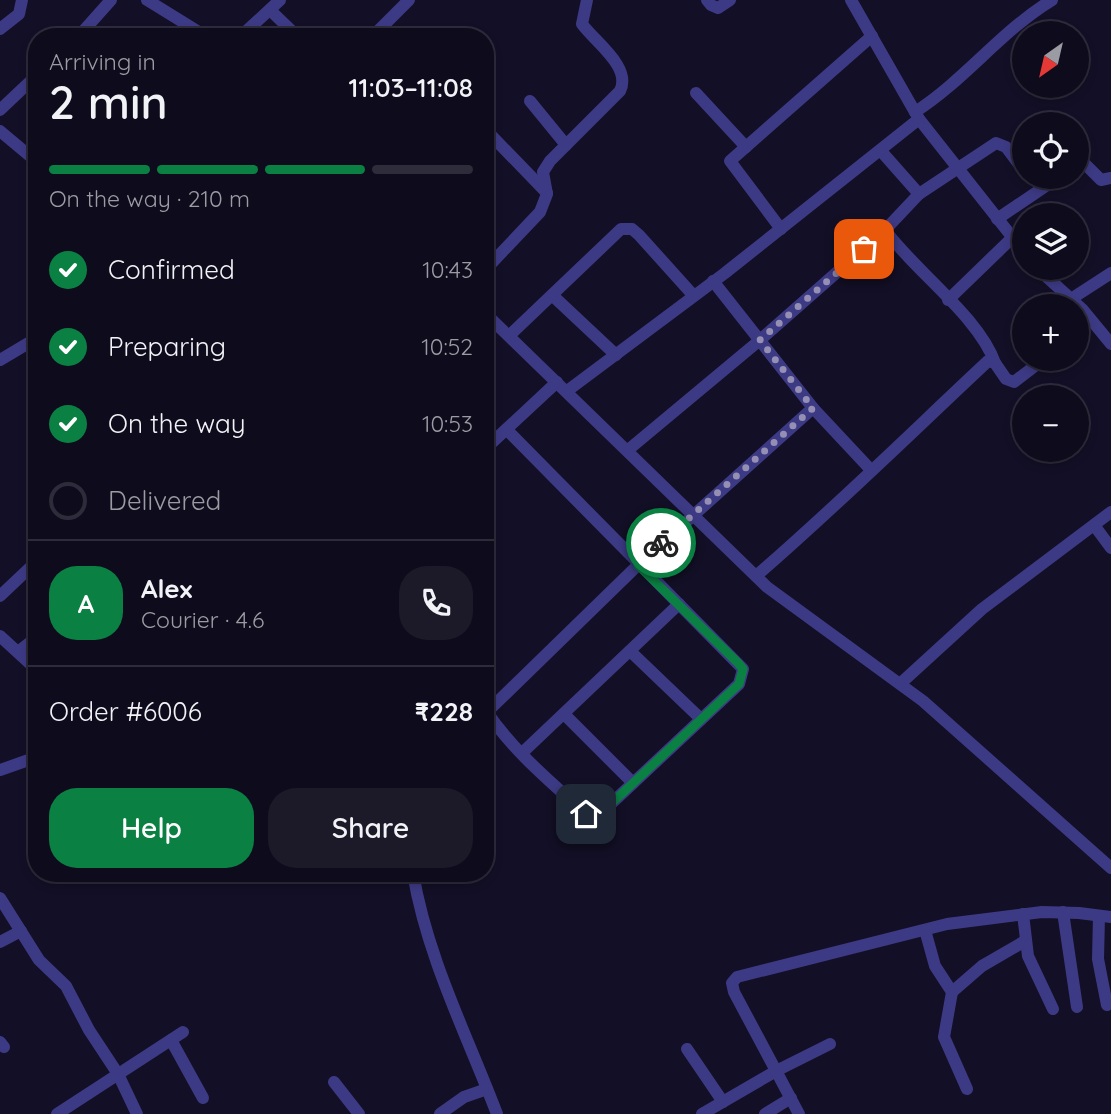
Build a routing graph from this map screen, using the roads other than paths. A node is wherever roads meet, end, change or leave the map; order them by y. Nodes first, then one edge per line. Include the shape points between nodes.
1 (22, 0) edge
2 (111, 0) edge
3 (147, 0) edge
4 (280, 0) edge
5 (408, 0) edge
6 (587, 0) edge
7 (707, 0) edge
8 (730, 0) edge
9 (851, 0) edge
10 (1052, 0) edge
11 (270, 10) junction
12 (86, 28) edge
13 (192, 28) edge
14 (250, 28) edge
15 (289, 28) edge
16 (381, 28) edge
17 (0, 29) edge
18 (872, 36) junction
19 (28, 84) edge
20 (696, 93) dead end
21 (530, 101) dead end
22 (0, 110) edge
23 (917, 115) junction
24 (0, 131) edge
25 (494, 139) edge
26 (566, 145) junction
27 (746, 147) junction
28 (881, 151) junction
29 (28, 154) edge
30 (1012, 154) edge
31 (956, 168) junction
32 (1089, 168) edge
33 (1111, 178) edge
34 (1041, 189) edge
35 (1038, 191) joint
36 (547, 194) junction
37 (919, 194) junction
38 (997, 219) junction
39 (780, 229) junction
40 (885, 230) junction
41 (1012, 238) joint
42 (494, 261) edge
43 (1111, 273) edge
44 (1050, 280) edge
45 (713, 281) junction
46 (1066, 294) edge
47 (1079, 294) edge
48 (552, 295) junction
49 (693, 295) junction
50 (948, 300) junction
51 (1090, 319) edge
52 (494, 321) edge
53 (510, 335) junction
54 (760, 340) junction
55 (28, 343) edge
56 (1111, 344) edge
57 (616, 355) junction
58 (0, 359) edge
59 (995, 363) junction
60 (1028, 371) edge
61 (557, 382) junction
62 (567, 391) junction
63 (813, 408) junction
64 (507, 429) junction
65 (494, 441) edge
66 (628, 450) junction
67 (871, 470) junction
68 (1111, 512) edge
69 (693, 514) junction
70 (1094, 525) junction
71 (1111, 548) edge
72 (638, 565) junction
73 (28, 570) edge
74 (756, 576) junction
75 (0, 596) edge
76 (678, 604) junction
77 (0, 636) edge
78 (28, 644) edge
79 (629, 651) junction
80 (18, 652) junction
81 (28, 661) edge
82 (901, 684) junction
83 (494, 704) edge
84 (564, 714) junction
85 (701, 719) junction
86 (494, 721) edge
87 (522, 753) junction
88 (28, 760) edge
89 (0, 770) edge
90 (633, 783) junction
91 (1111, 868) edge
92 (412, 882) edge
93 (0, 898) edge
94 (1063, 912) junction
95 (1023, 914) junction
96 (1105, 916) edge
97 (925, 929) junction
98 (21, 931) junction
99 (1026, 941) junction
100 (0, 942) edge
101 (952, 992) junction
102 (1107, 1005) dead end
103 (1077, 1007) dead end
104 (1053, 1009) dead end
105 (183, 1032) dead end
106 (171, 1040) junction
107 (830, 1044) dead end
108 (687, 1049) dead end
109 (776, 1071) junction
110 (118, 1074) junction
111 (334, 1082) dead end
112 (487, 1089) junction
113 (967, 1089) dead end
114 (203, 1098) dead end
115 (791, 1098) junction
116 (723, 1102) junction
117 (63, 1112) edge
118 (137, 1114) edge
119 (359, 1114) edge
120 (440, 1114) edge
121 (497, 1114) edge
122 (702, 1114) edge
123 (765, 1114) edge
124 (799, 1114) edge

1 - 17 street via 19,14
2 - 12 street
3 - 13 street
4 - 11 street
5 - 16 street
6 - 26 street via 582,24 617,65 624,83
7 - 8 street via 718,8
9 - 18 street
10 - 23 street via 1019,23
11 - 14 street
11 - 15 street
18 - 23 street
18 - 27 street
19 - 22 street
20 - 27 street
21 - 26 street
23 - 28 street
23 - 31 street
24 - 29 street
25 - 36 street
26 - 36 street via 543,172
27 - 39 street via 730,161
28 - 37 street
28 - 39 street
30 - 31 street via 996,143
31 - 37 street
31 - 38 street
32 - 33 street via 1101,180
34 - 35 street
35 - 38 street
36 - 42 street via 540,212
37 - 40 street
38 - 41 street
39 - 45 street
40 - 50 street
40 - 54 street
41 - 50 street
43 - 47 street
44 - 46 street
45 - 49 street
45 - 54 street
48 - 49 street via 621,229 632,229
48 - 53 street
48 - 57 street
49 - 57 street
50 - 59 street via 983,337
51 - 56 street
52 - 53 street
53 - 61 street
54 - 63 street
54 - 66 street
55 - 58 street
57 - 62 street
59 - 60 street via 1006,379 1014,382
59 - 67 street via 988,361
61 - 62 street
61 - 64 street
62 - 66 street
63 - 67 street
63 - 69 street
64 - 65 street
64 - 72 street
66 - 69 street
67 - 74 street
68 - 70 street
69 - 72 street
69 - 74 street
70 - 71 street
70 - 82 street via 982,609
72 - 76 street
72 - 83 street
73 - 75 street
74 - 82 street
76 - 79 street
76 - 85 street via 743,669 739,684
77 - 80 street
78 - 80 street
79 - 84 street
79 - 85 street
80 - 81 street
82 - 91 street
84 - 87 street
84 - 90 street
85 - 90 street
86 - 87 street
87 - 90 street via 593,816
88 - 89 street
92 - 112 street via 421,920
93 - 98 street
94 - 95 street
94 - 96 street
94 - 103 street
95 - 97 street
95 - 99 street
96 - 102 street via 1098,959
97 - 101 street via 935,967
97 - 109 street via 737,976 732,983 734,992
98 - 100 street
98 - 110 street via 39,960 66,986
99 - 101 street via 982,966
99 - 104 street via 1028,956
101 - 113 street via 944,1037
105 - 106 street
106 - 110 street
106 - 114 street
107 - 109 street
108 - 116 street
109 - 115 street
109 - 116 street
110 - 117 street
110 - 118 street
111 - 119 street
112 - 120 street via 464,1097
112 - 121 street
115 - 123 street
115 - 124 street
116 - 122 street

